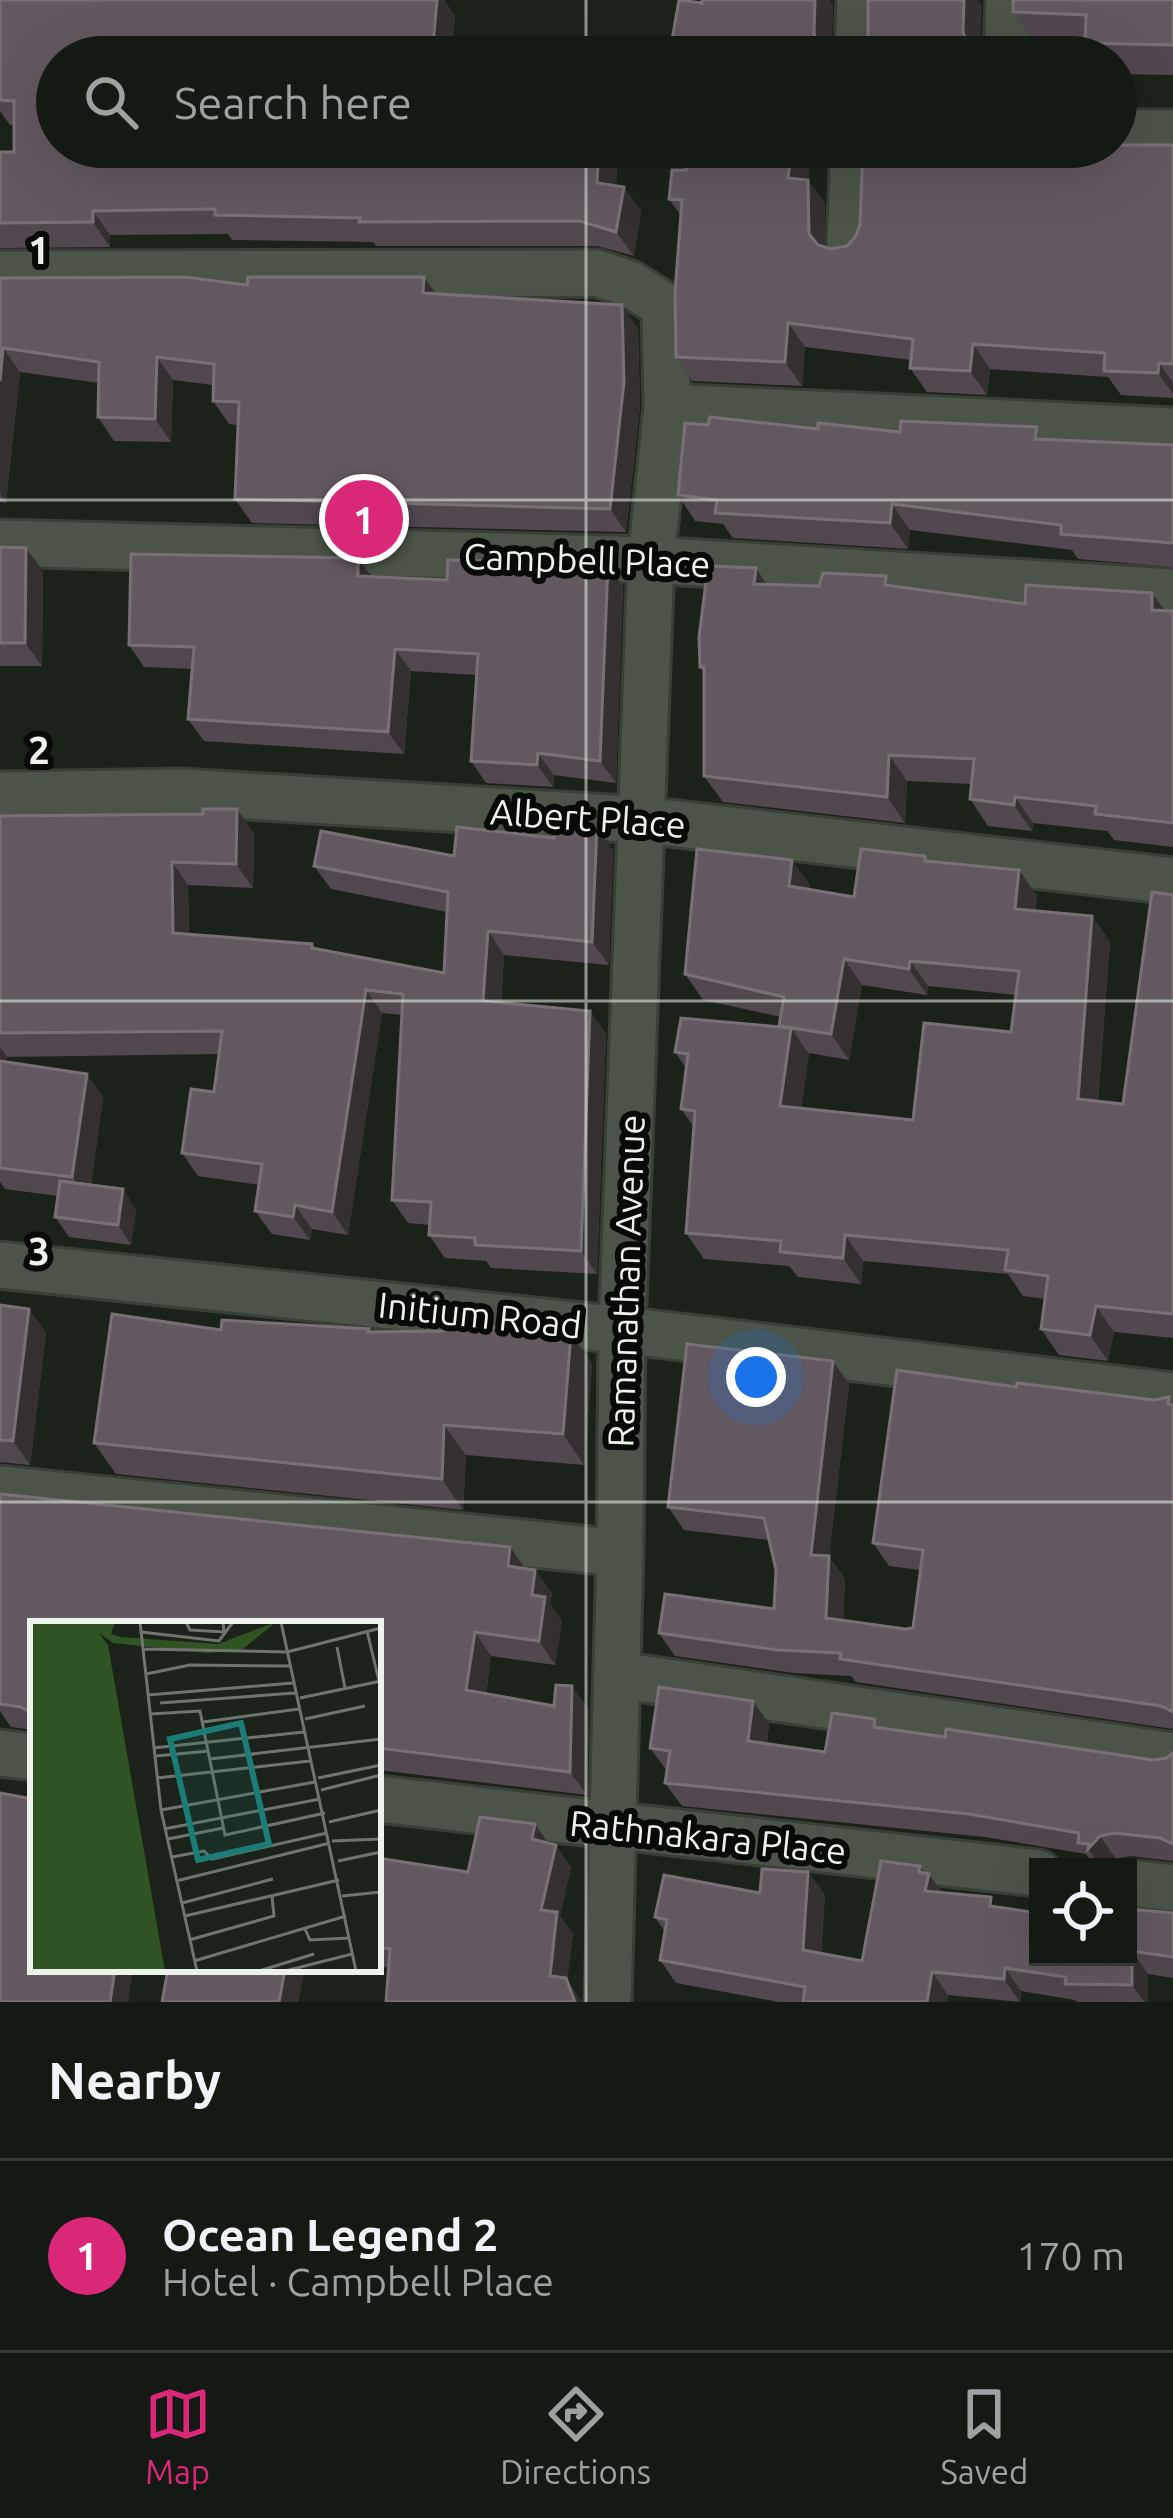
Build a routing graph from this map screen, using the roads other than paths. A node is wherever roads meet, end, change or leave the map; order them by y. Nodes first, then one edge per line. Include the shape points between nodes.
1 (860, 0) edge
2 (1009, 0) edge
3 (859, 36) edge
4 (1007, 36) edge
5 (1137, 133) edge
6 (1173, 134) edge
7 (853, 168) edge
8 (850, 248) edge
9 (0, 274) edge
10 (667, 407) junction
11 (1173, 431) edge
12 (0, 542) edge
13 (651, 560) junction
14 (1173, 592) edge
15 (0, 795) edge
16 (643, 820) junction
17 (1173, 881) edge
18 (0, 1265) edge
19 (622, 1330) junction
20 (1173, 1396) edge
21 (0, 1489) edge
22 (620, 1552) junction
23 (618, 1675) junction
24 (0, 1754) edge
25 (1173, 1756) edge
26 (30, 1757) edge
27 (381, 1799) edge
28 (614, 1828) junction
29 (1029, 1872) edge
30 (1137, 1884) edge
31 (1173, 1888) edge
32 (608, 2002) edge

1 - 3 street
2 - 4 street
5 - 6 street
7 - 8 street
9 - 10 street, Ramanathan Avenue via 597,272 665,306
10 - 11 street
10 - 13 street, Ramanathan Avenue
12 - 13 street, Campbell Place
13 - 14 street, Campbell Place
13 - 16 street, Ramanathan Avenue
15 - 16 street, Albert Place via 182,792
16 - 17 street, Albert Place
16 - 19 street, Ramanathan Avenue
18 - 19 street, Initium Road
19 - 20 street, Initium Road
19 - 22 street, Ramanathan Avenue
21 - 22 street
22 - 23 street, Ramanathan Avenue
23 - 25 street
23 - 28 street, Ramanathan Avenue
24 - 26 street
27 - 28 street, Rathnakara Place
28 - 29 street, Rathnakara Place
28 - 32 street, Ramanathan Avenue
30 - 31 street

